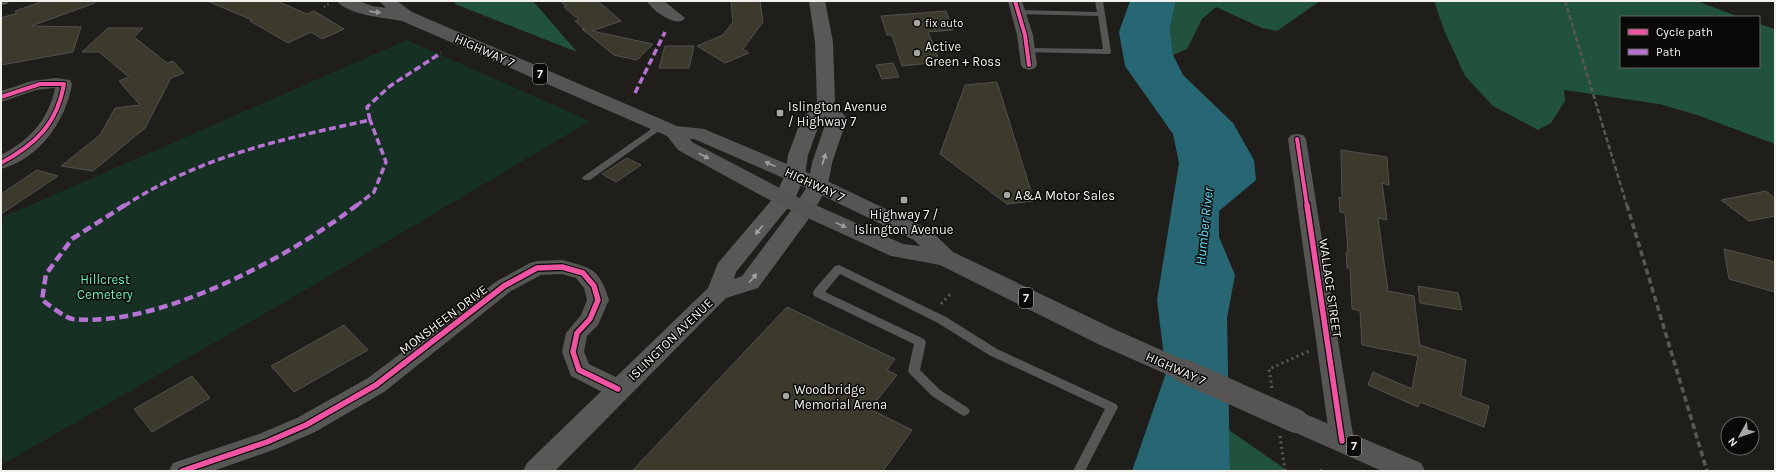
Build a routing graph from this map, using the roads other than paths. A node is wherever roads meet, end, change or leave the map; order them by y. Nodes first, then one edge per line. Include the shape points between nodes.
1 (345, 1) edge
2 (387, 1) edge
3 (654, 1) edge
4 (816, 1) edge
5 (1099, 1) edge
6 (1016, 7) edge
7 (1102, 14) junction
8 (406, 16) junction
9 (677, 18) dead end
10 (1028, 57) joint
11 (1, 97) edge
12 (826, 104) junction
13 (667, 129) junction
14 (1297, 139) dead end
15 (1, 163) edge
16 (794, 175) junction
17 (587, 178) dead end
18 (818, 186) junction
19 (784, 199) junction
20 (805, 208) junction
21 (945, 258) junction
22 (718, 292) junction
23 (618, 389) junction
24 (964, 411) dead end
25 (1342, 441) junction
26 (182, 471) edge
27 (537, 471) edge
28 (1079, 471) edge
29 (1411, 471) edge

1 -> 8 main road, HIGHWAY 7 / 7 via 368,11
2 - 8 main road, HIGHWAY 7 / 7
3 - 9 street
4 - 12 main road via 824,42
5 - 7 lane
6 - 7 lane
6 - 10 street via 1026,34
7 - 10 lane via 1107,52
8 - 13 main road, HIGHWAY 7 / 7
11 - 15 street via 37,85 53,82 64,84 61,104 41,135 15,156
12 - 16 main road, ISLINGTON AVENUE via 811,120 798,155
18 -> 12 main road, ISLINGTON AVENUE via 822,163 837,119
16 -> 13 main road, HIGHWAY 7 / 7 via 697,133
13 - 17 lane
13 -> 19 main road, HIGHWAY 7 / 7 via 685,146
14 - 25 street, WALLACE STREET
16 - 18 main road, HIGHWAY 7 / 7
16 - 19 main road, ISLINGTON AVENUE
18 - 20 main road, ISLINGTON AVENUE
18 - 21 main road, HIGHWAY 7 / 7 via 922,235
19 - 20 main road, HIGHWAY 7 / 7
19 -> 22 main road, ISLINGTON AVENUE via 726,269
20 -> 21 main road, HIGHWAY 7 / 7 via 900,252
22 -> 20 main road, ISLINGTON AVENUE via 750,282
21 - 25 main road, HIGHWAY 7 / 7, bridge via 1107,337
22 - 23 main road, ISLINGTON AVENUE
23 - 26 street, MONSHEEN DRIVE via 579,370 573,352 577,333 590,318 598,300 594,286 583,273 562,267 537,268 504,286 376,385 306,425 267,442
23 - 27 main road, ISLINGTON AVENUE
24 - 28 lane via 936,393 914,371 920,342 818,293 839,268 942,320 993,352 1112,407
25 - 29 main road, HIGHWAY 7 / 7

